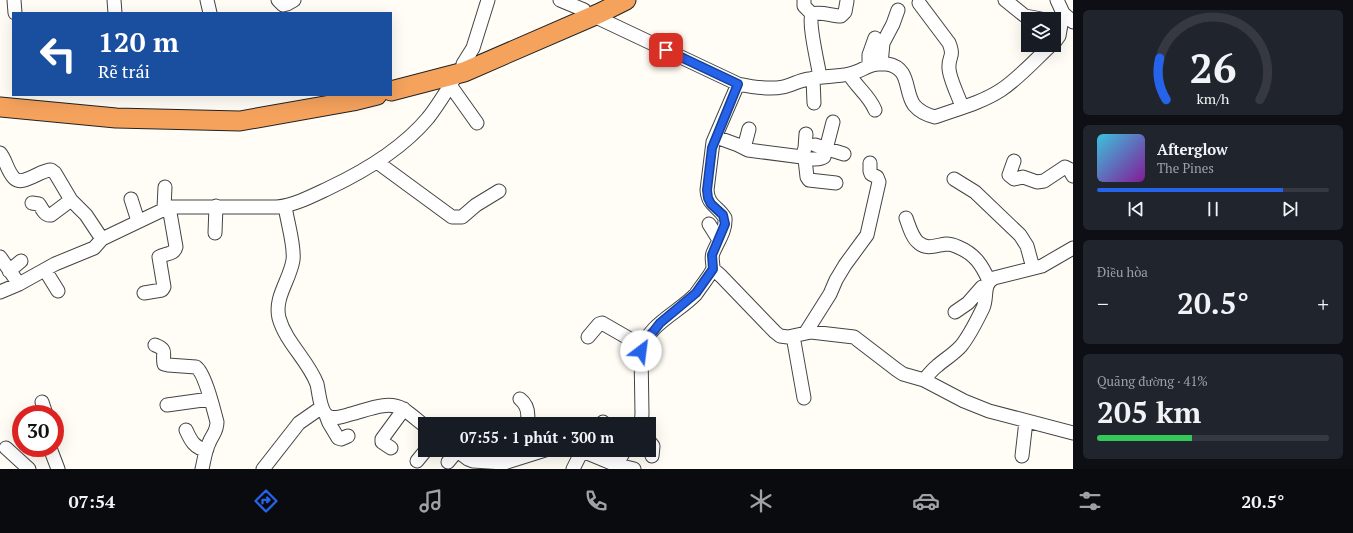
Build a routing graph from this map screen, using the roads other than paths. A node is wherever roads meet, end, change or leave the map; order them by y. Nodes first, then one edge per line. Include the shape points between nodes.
1 (14, 0) edge
2 (114, 0) edge
3 (207, 0) edge
4 (278, 0) edge
5 (294, 0) edge
6 (488, 0) edge
7 (560, 0) edge
8 (607, 0) edge
9 (626, 0) edge
10 (804, 0) edge
11 (1005, 0) edge
12 (1058, 0) edge
13 (847, 1) edge
14 (919, 3) dead end
15 (898, 10) dead end
16 (15, 12) edge
17 (115, 12) edge
18 (210, 12) edge
19 (589, 13) junction
20 (1021, 13) edge
21 (812, 14) junction
22 (1063, 19) edge
23 (875, 38) dead end
24 (1044, 52) edge
25 (875, 64) junction
26 (456, 74) junction
27 (850, 74) junction
28 (817, 77) junction
29 (392, 84) edge
30 (738, 84) junction
31 (392, 92) edge
32 (340, 96) edge
33 (372, 96) edge
34 (0, 98) edge
35 (814, 103) dead end
36 (0, 107) edge
37 (962, 107) junction
38 (875, 110) dead end
39 (833, 122) dead end
40 (477, 123) dead end
41 (749, 129) dead end
42 (806, 134) dead end
43 (716, 137) junction
44 (820, 147) junction
45 (744, 148) junction
46 (0, 153) edge
47 (844, 154) dead end
48 (803, 158) junction
49 (1014, 161) dead end
50 (377, 162) junction
51 (870, 163) dead end
52 (1073, 176) edge
53 (954, 179) dead end
54 (836, 183) dead end
55 (165, 187) dead end
56 (499, 191) dead end
57 (131, 199) dead end
58 (71, 200) junction
59 (32, 204) dead end
60 (216, 206) junction
61 (285, 206) junction
62 (167, 207) junction
63 (51, 215) junction
64 (906, 218) dead end
65 (138, 221) junction
66 (709, 224) dead end
67 (41, 225) dead end
68 (215, 233) dead end
69 (102, 239) junction
70 (720, 240) junction
71 (1073, 248) edge
72 (0, 257) edge
73 (20, 261) dead end
74 (1033, 268) junction
75 (713, 269) junction
76 (9, 270) junction
77 (45, 270) junction
78 (19, 284) junction
79 (988, 284) junction
80 (58, 291) dead end
81 (0, 292) edge
82 (144, 294) dead end
83 (955, 312) dead end
84 (806, 332) junction
85 (588, 336) dead end
86 (793, 336) junction
87 (155, 345) dead end
88 (642, 346) junction
89 (924, 380) junction
90 (804, 398) dead end
91 (210, 399) junction
92 (520, 400) dead end
93 (167, 405) dead end
94 (404, 409) junction
95 (324, 411) junction
96 (527, 417) edge
97 (641, 417) edge
98 (418, 420) edge
99 (1026, 421) junction
100 (186, 430) dead end
101 (1073, 432) edge
102 (348, 436) dead end
103 (6, 448) dead end
104 (391, 448) dead end
105 (207, 449) junction
106 (1022, 456) dead end
107 (53, 457) edge
108 (420, 457) edge
109 (451, 457) edge
110 (465, 457) edge
111 (522, 457) edge
112 (578, 457) edge
113 (597, 457) edge
114 (624, 457) edge
115 (417, 461) dead end
116 (448, 462) dead end
117 (509, 466) edge
118 (623, 468) edge
119 (29, 469) edge
120 (58, 469) edge
121 (202, 469) edge
122 (263, 469) edge
123 (573, 469) edge

1 - 16 street
2 - 17 street
3 - 18 street
4 - 5 street via 283,5
6 - 26 street via 473,48
7 - 19 street
8 - 19 highway
9 - 19 highway
10 - 21 street via 804,6
11 - 20 street
12 - 22 street
13 - 21 street via 845,12 841,16
14 - 37 street via 952,50 949,68
15 - 25 street
19 - 26 highway
19 - 30 street
21 - 28 street
23 - 25 street via 869,55
24 - 37 street via 1000,90
25 - 27 street
25 - 37 street via 889,65 904,74 914,104 927,115 935,117
26 - 29 highway
26 - 31 highway
26 - 40 street
26 - 50 street via 446,94 427,118 410,136
27 - 28 street
27 - 38 street via 855,85 869,98
28 - 30 street via 781,87
28 - 35 street
30 - 43 street
32 - 34 highway via 238,112 119,110
33 - 36 highway via 240,121 116,118
39 - 44 street
41 - 45 street
42 - 48 street
43 - 45 street
43 - 70 street via 712,148 707,190 711,204 725,218
44 - 47 street
44 - 48 street via 824,157 822,159
45 - 48 street
46 - 58 street via 18,181 51,170
48 - 54 street via 810,180
49 - 52 street via 1009,175 1014,179 1023,177 1037,182 1044,181 1065,167
50 - 56 street via 452,217 462,217
50 - 61 street via 337,184
51 - 84 street via 871,174 877,177 879,182 867,234 845,265
53 - 74 street via 975,192 1020,235 1027,246
55 - 62 street
57 - 65 street
58 - 63 street
58 - 69 street via 86,215
59 - 63 street via 39,204 46,214
60 - 61 street
60 - 62 street
60 - 68 street
61 - 95 street via 293,261 278,301 279,318 316,384
62 - 65 street
62 - 82 street via 176,247 172,253 159,257 164,287 162,290
63 - 67 street via 50,220
64 - 79 street via 920,245 953,245 972,254 985,272
65 - 69 street
66 - 70 street
69 - 77 street via 94,248
70 - 75 street via 712,255
71 - 74 street via 1042,266
72 - 76 street
73 - 76 street
74 - 79 street via 994,278
75 - 86 street via 775,332 780,336
75 - 88 street via 696,293 660,323
76 - 78 street
77 - 78 street
77 - 80 street
78 - 81 street
79 - 83 street
79 - 89 street via 984,306 964,342
84 - 86 street
84 - 89 street via 854,337 896,370
85 - 88 street via 602,322
86 - 90 street
87 - 91 street via 164,350 164,364 196,367 200,370
88 - 97 street
89 - 99 street via 964,401
91 - 93 street
91 - 105 street via 217,427
92 - 96 street via 527,407
94 - 95 street via 398,406 380,406 343,417 330,417
94 - 98 street
94 - 104 street via 382,439 382,442
95 - 102 street via 338,438
95 - 122 street via 299,423
99 - 101 street
99 - 106 street
100 - 105 street via 194,444
103 - 119 street
105 - 121 street
107 - 120 street
108 - 115 street
109 - 116 street
110 - 117 street via 473,461 504,463
111 - 117 street
112 - 123 street
113 - 118 street
114 - 118 street

